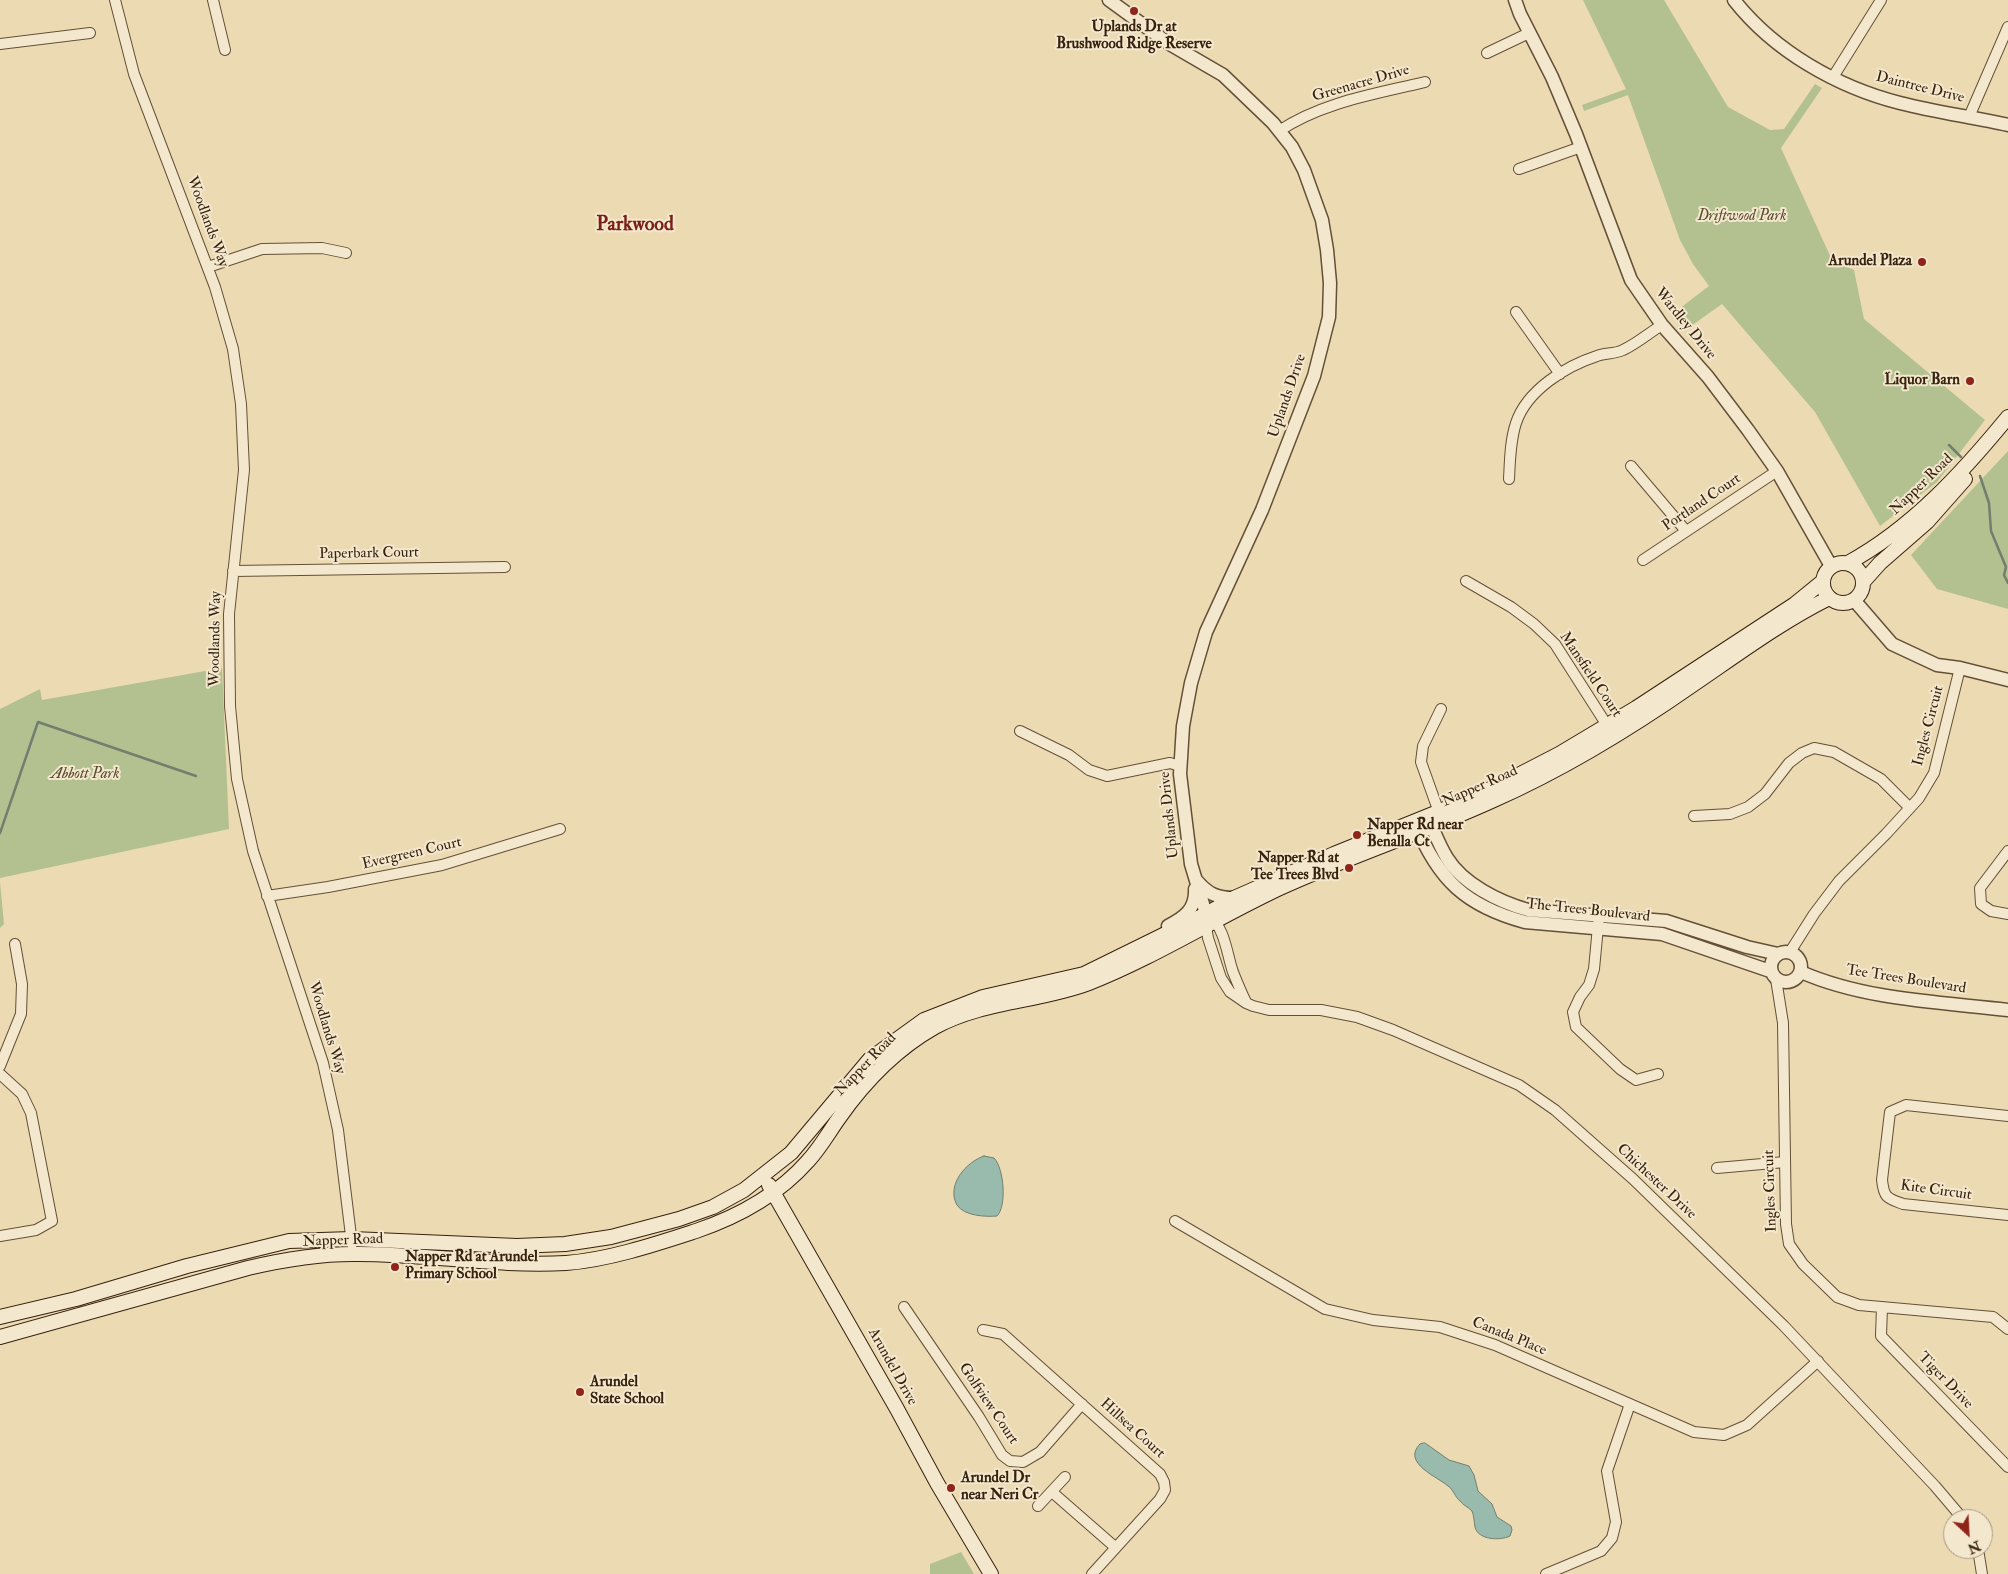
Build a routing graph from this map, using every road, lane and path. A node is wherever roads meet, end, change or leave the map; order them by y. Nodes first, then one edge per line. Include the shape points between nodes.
1 (115, 0) edge
2 (214, 0) edge
3 (1109, 0) edge
4 (1515, 0) edge
5 (1734, 0) edge
6 (1880, 0) edge
7 (2008, 27) edge
8 (90, 32) dead end
9 (1529, 33) junction
10 (0, 44) edge
11 (225, 50) dead end
12 (1487, 53) dead end
13 (1833, 77) junction
14 (1425, 82) dead end
15 (1969, 117) junction
16 (2008, 125) edge
17 (1279, 131) junction
18 (1581, 148) junction
19 (1518, 169) dead end
20 (346, 253) dead end
21 (208, 267) junction
22 (1516, 312) dead end
23 (1662, 325) junction
24 (1560, 374) junction
25 (2008, 417) edge
26 (2008, 429) edge
27 (1632, 466) dead end
28 (1777, 471) junction
29 (1509, 479) dead end
30 (1686, 531) junction
31 (1643, 560) dead end
32 (1848, 563) junction
33 (1831, 566) junction
34 (505, 567) dead end
35 (233, 571) junction
36 (1466, 581) dead end
37 (1822, 582) junction
38 (1863, 582) junction
39 (1829, 598) junction
40 (1854, 600) junction
41 (1960, 668) junction
42 (2008, 680) edge
43 (1441, 709) dead end
44 (1020, 731) dead end
45 (1610, 731) junction
46 (1180, 766) junction
47 (1910, 808) junction
48 (1694, 816) dead end
49 (1435, 819) junction
50 (1416, 826) junction
51 (560, 829) dead end
52 (2008, 852) edge
53 (1195, 879) junction
54 (267, 896) junction
55 (1234, 898) junction
56 (2008, 914) edge
57 (1209, 921) junction
58 (1598, 922) junction
59 (15, 944) dead end
60 (1130, 952) junction
61 (1784, 953) junction
62 (1801, 972) junction
63 (1773, 975) junction
64 (2008, 1010) edge
65 (0, 1066) edge
66 (0, 1074) edge
67 (1658, 1074) dead end
68 (2008, 1116) edge
69 (1785, 1162) junction
70 (1717, 1168) dead end
71 (763, 1176) junction
72 (773, 1192) junction
73 (2008, 1214) edge
74 (1175, 1221) dead end
75 (0, 1236) edge
76 (352, 1239) junction
77 (353, 1254) junction
78 (904, 1307) dead end
79 (1882, 1307) junction
80 (0, 1317) edge
81 (2008, 1329) edge
82 (983, 1330) dead end
83 (0, 1337) edge
84 (1818, 1361) junction
85 (1082, 1404) junction
86 (1630, 1404) junction
87 (2008, 1467) edge
88 (1065, 1477) dead end
89 (1052, 1492) junction
90 (1038, 1506) dead end
91 (1955, 1509) edge
92 (1115, 1547) junction
93 (1980, 1559) edge
94 (992, 1574) edge
95 (1092, 1574) edge
96 (1546, 1574) edge
97 (1982, 1574) edge

1 - 21 street, Woodlands Way via 134,74
2 - 11 street
3 - 17 street, Uplands Drive via 1168,43 1223,75
4 - 9 street, Wardley Drive
5 - 13 street, Daintree Drive via 1750,20 1783,48
6 - 13 street
7 - 15 street
8 - 10 street
9 - 12 street
9 - 18 street, Wardley Drive via 1552,77
13 - 15 street, Daintree Drive via 1899,103
14 - 17 street, Greenacre Drive via 1334,105 1300,118
15 - 16 street, Daintree Drive
17 - 46 street, Uplands Drive via 1304,170 1322,220 1330,283 1328,317 1314,376 1262,510 1206,632 1191,683
18 - 19 street
18 - 23 street, Wardley Drive via 1631,280
20 - 21 street via 322,248 262,249
21 - 35 street, Woodlands Way via 233,349 241,404 244,470
22 - 24 street
23 - 24 street via 1622,351 1598,356
23 - 28 street, Wardley Drive via 1708,377
24 - 29 street via 1530,400 1517,421
25 - 32 main road, Napper Road via 1964,469 1915,517 1875,548
26 - 38 main road, Napper Road via 1927,522
27 - 30 street
28 - 30 street, Portland Court
28 - 33 street, Wardley Drive
30 - 31 street, Portland Court
32 - 33 main road
32 - 38 main road via 1859,571
33 - 37 main road
34 - 35 street, Paperbark Court
35 - 54 street, Woodlands Way via 229,623 230,706 237,779
36 - 45 street, Mansfield Court via 1511,607 1555,644
37 - 39 main road
37 - 45 main road, Napper Road via 1795,604 1636,708
38 - 40 main road
39 - 40 main road via 1838,602
39 - 45 main road, Napper Road via 1802,612 1689,688
40 - 41 street via 1892,644 1937,665
41 - 42 street
41 - 47 street, Ingles Circuit via 1934,774
43 - 49 street via 1421,753
44 - 46 street via 1069,755 1089,770 1107,776 1170,763
45 - 49 main road, Napper Road
46 - 53 street, Uplands Drive
47 - 48 street via 1881,779 1834,752 1814,748 1789,763 1765,794 1748,807 1730,814
47 - 61 street, Ingles Circuit via 1839,881
49 - 50 main road, Napper Road
49 - 58 street, The Trees Boulevard via 1447,858 1468,880 1489,894 1528,910
50 - 55 main road, Napper Road
50 - 57 main road, Napper Road
50 - 58 street, The Trees Boulevard via 1446,879 1473,902 1525,922
51 - 54 street, Evergreen Court via 442,865
52 - 56 street via 1980,888 1981,904 1991,911
53 - 55 street via 1214,896
53 - 57 street, Uplands Drive
53 - 60 street via 1196,898 1187,915
54 - 76 street, Woodlands Way via 323,1063 338,1130
55 - 57 main road, Napper Road
57 - 60 main road, Napper Road
57 - 72 main road, Napper Road via 1131,964 1086,984 968,1013 924,1033 899,1050 862,1089 808,1161
57 - 84 street, Chichester Drive via 1246,1003 1268,1010 1321,1010 1357,1017 1519,1085 1555,1110 1633,1179
58 - 61 street, The Trees Boulevard via 1666,921 1747,947
58 - 63 street, The Trees Boulevard via 1662,934
58 - 67 street via 1590,985 1573,1012 1576,1027 1636,1080
59 - 65 street via 22,984 21,1014
60 - 71 main road, Napper Road via 1084,974 984,997 924,1020 870,1059 791,1153
61 - 62 street via 1798,956
61 - 63 street via 1771,964
62 - 63 street via 1788,982
62 - 64 street, Tee Trees Boulevard via 1826,983 1863,992
63 - 69 street, Ingles Circuit via 1783,1023
66 - 75 street via 22,1094 31,1113 52,1221 36,1230
68 - 73 street, Kite Circuit via 1906,1105 1890,1112 1882,1180 1887,1198 1903,1204
69 - 70 street
69 - 79 street, Ingles Circuit via 1789,1244 1803,1264 1837,1297 1859,1305
71 - 72 main road, Arundel Drive
71 - 76 main road, Napper Road via 711,1208 650,1227 581,1242 517,1246
72 - 77 main road, Napper Road via 728,1218 699,1230 608,1256 569,1263
72 - 94 main road, Arundel Drive
74 - 86 street, Canada Place via 1325,1310 1373,1320 1440,1327 1495,1345
76 - 77 street, Woodlands Way
76 - 80 main road, Napper Road via 289,1241
77 - 83 main road, Napper Road via 272,1262
78 - 85 street, Golfview Court via 1002,1455 1010,1462 1023,1462 1040,1452
79 - 81 street, Ingles Circuit via 1993,1317
79 - 87 street, Tiger Drive via 1881,1336
82 - 85 street, Hillsea Court via 1003,1334
84 - 86 street, Canada Place via 1747,1425 1724,1435 1694,1432
84 - 91 street, Chichester Drive
85 - 92 street, Hillsea Court via 1160,1474 1166,1490
86 - 96 street via 1607,1471 1616,1522 1612,1538 1601,1551
88 - 89 street
89 - 90 street
89 - 92 street
92 - 95 street, Hillsea Court
93 - 97 street

